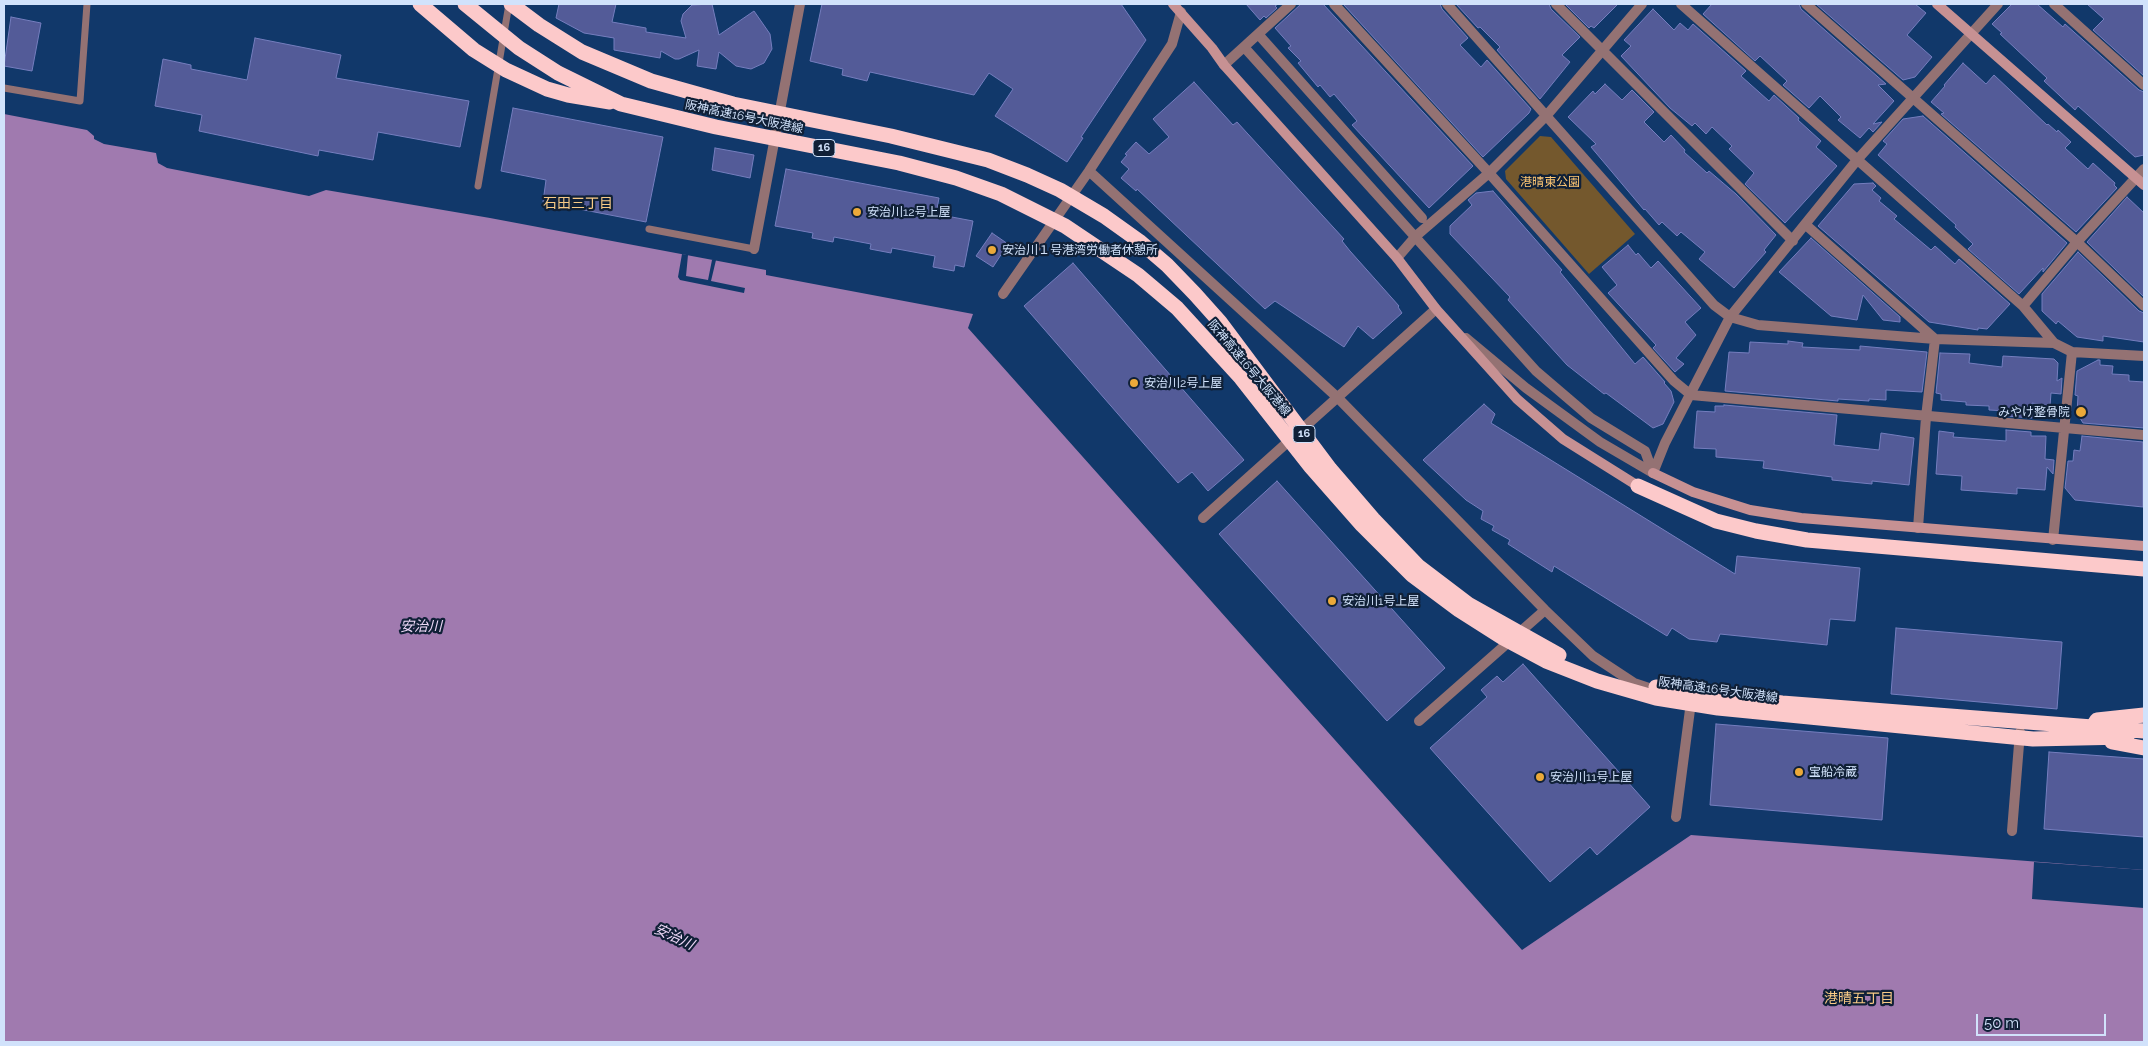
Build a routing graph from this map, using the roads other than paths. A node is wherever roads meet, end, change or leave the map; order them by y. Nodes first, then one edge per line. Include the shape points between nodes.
1 (87, 4) edge
2 (420, 4) edge
3 (465, 4) edge
4 (510, 4) edge
5 (800, 4) edge
6 (1173, 4) edge
7 (1291, 4) edge
8 (1334, 4) edge
9 (1447, 4) edge
10 (1556, 4) edge
11 (1642, 4) edge
12 (1682, 4) edge
13 (1806, 4) edge
14 (1937, 4) edge
15 (1998, 4) edge
16 (2054, 4) edge
17 (1182, 8) edge
18 (1258, 34) junction
19 (1972, 34) junction
20 (1244, 47) junction
21 (1602, 50) junction
22 (1224, 65) junction
23 (2144, 85) edge
24 (4, 88) edge
25 (1912, 99) junction
26 (621, 104) junction
27 (1547, 115) junction
28 (1858, 160) junction
29 (2144, 169) edge
30 (1090, 171) junction
31 (1489, 173) junction
32 (2140, 181) edge
33 (478, 186) dead end
34 (1422, 218) dead end
35 (1806, 225) junction
36 (648, 229) dead end
37 (1416, 236) junction
38 (1793, 241) junction
39 (2077, 242) junction
40 (754, 250) joint
41 (1397, 258) junction
42 (1003, 294) dead end
43 (2023, 306) junction
44 (2144, 306) edge
45 (1436, 309) junction
46 (1730, 317) junction
47 (1450, 325) junction
48 (1935, 339) junction
49 (2054, 343) junction
50 (2072, 352) junction
51 (2144, 356) edge
52 (1691, 395) junction
53 (1338, 398) junction
54 (1926, 417) junction
55 (2064, 428) junction
56 (2144, 436) edge
57 (1653, 473) junction
58 (1638, 486) joint
59 (1203, 518) dead end
60 (1918, 528) junction
61 (2053, 540) junction
62 (2144, 546) edge
63 (2144, 569) edge
64 (1545, 610) junction
65 (1691, 702) junction
66 (2144, 715) edge
67 (1419, 721) dead end
68 (2144, 721) edge
69 (1873, 723) junction
70 (2020, 724) junction
71 (2144, 731) edge
72 (2127, 737) junction
73 (2144, 737) edge
74 (2144, 744) edge
75 (2144, 748) edge
76 (1676, 817) dead end
77 (2012, 831) dead end

1 - 24 lane via 80,101
2 - 26 highway, bridge via 474,50 506,70 547,89
3 - 26 highway, 阪神高速16号大阪港線 / 16, bridge via 519,48 558,73
4 - 33 lane
4 - 70 highway, 阪神高速16号大阪港線 / 16, bridge via 582,52 651,81 733,104 988,160 1060,190 1104,216 1139,241 1195,294 1220,322 1330,469 1418,566 1468,604 1550,652 1600,672 1657,688 1782,703
5 - 40 street
6 - 17 street
7 - 18 street
8 - 31 street
9 - 27 street
10 - 21 street
11 - 21 street
12 - 28 street
13 - 25 street
14 - 19 street
15 - 19 street
16 - 23 street
17 - 22 street
17 - 30 street via 1172,44
18 - 20 street
18 - 34 street
19 - 25 street
19 - 32 street
20 - 22 street
20 - 37 street
21 - 27 street
21 - 38 street
22 - 41 street
25 - 28 street
25 - 39 street
26 - 69 highway, 阪神高速16号大阪港線 / 16, bridge via 956,178 1001,194 1065,226 1138,275 1177,308 1241,378 1311,467 1362,525 1412,575 1459,610 1546,661 1596,681 1656,698 1718,708
27 - 31 street
27 - 46 street via 1714,304
28 - 35 street
28 - 43 street
29 - 32 street
30 - 42 street
30 - 53 street
31 - 37 street
31 - 52 street via 1674,381
32 - 39 street
35 - 38 street
35 - 48 street
36 - 40 lane
37 - 41 street
37 - 57 street via 1536,371 1591,418 1645,451
38 - 46 street
39 - 43 street
39 - 44 street
41 - 45 street
43 - 49 street
45 - 47 street
45 - 53 street
46 - 48 street via 1758,325
46 - 52 street
47 - 57 street via 1548,405 1600,442
47 - 58 street via 1537,418 1589,457
48 - 49 street
48 - 54 street
49 - 50 street
50 - 51 street
50 - 55 street
52 - 54 street
52 - 57 street
53 - 59 street
53 - 64 street
54 - 55 street
54 - 60 street
55 - 56 street
55 - 61 street
57 - 60 street via 1693,492 1750,510 1801,518
58 - 63 highway via 1716,521 1807,540
60 - 61 street
61 - 62 street
64 - 65 street via 1593,656 1634,683
64 - 67 street
65 - 70 street
65 - 76 street
66 - 69 highway, bridge via 2097,720 2089,730 2070,731 1935,723
68 - 70 street
69 - 72 highway, 阪神高速16号大阪港線 / 16, bridge via 2033,739
70 - 71 highway, 阪神高速16号大阪港線 / 16, bridge
70 - 75 highway, bridge
70 - 77 street
72 - 73 highway, 阪神高速16号大阪港線 / 16
72 - 74 highway, 16

